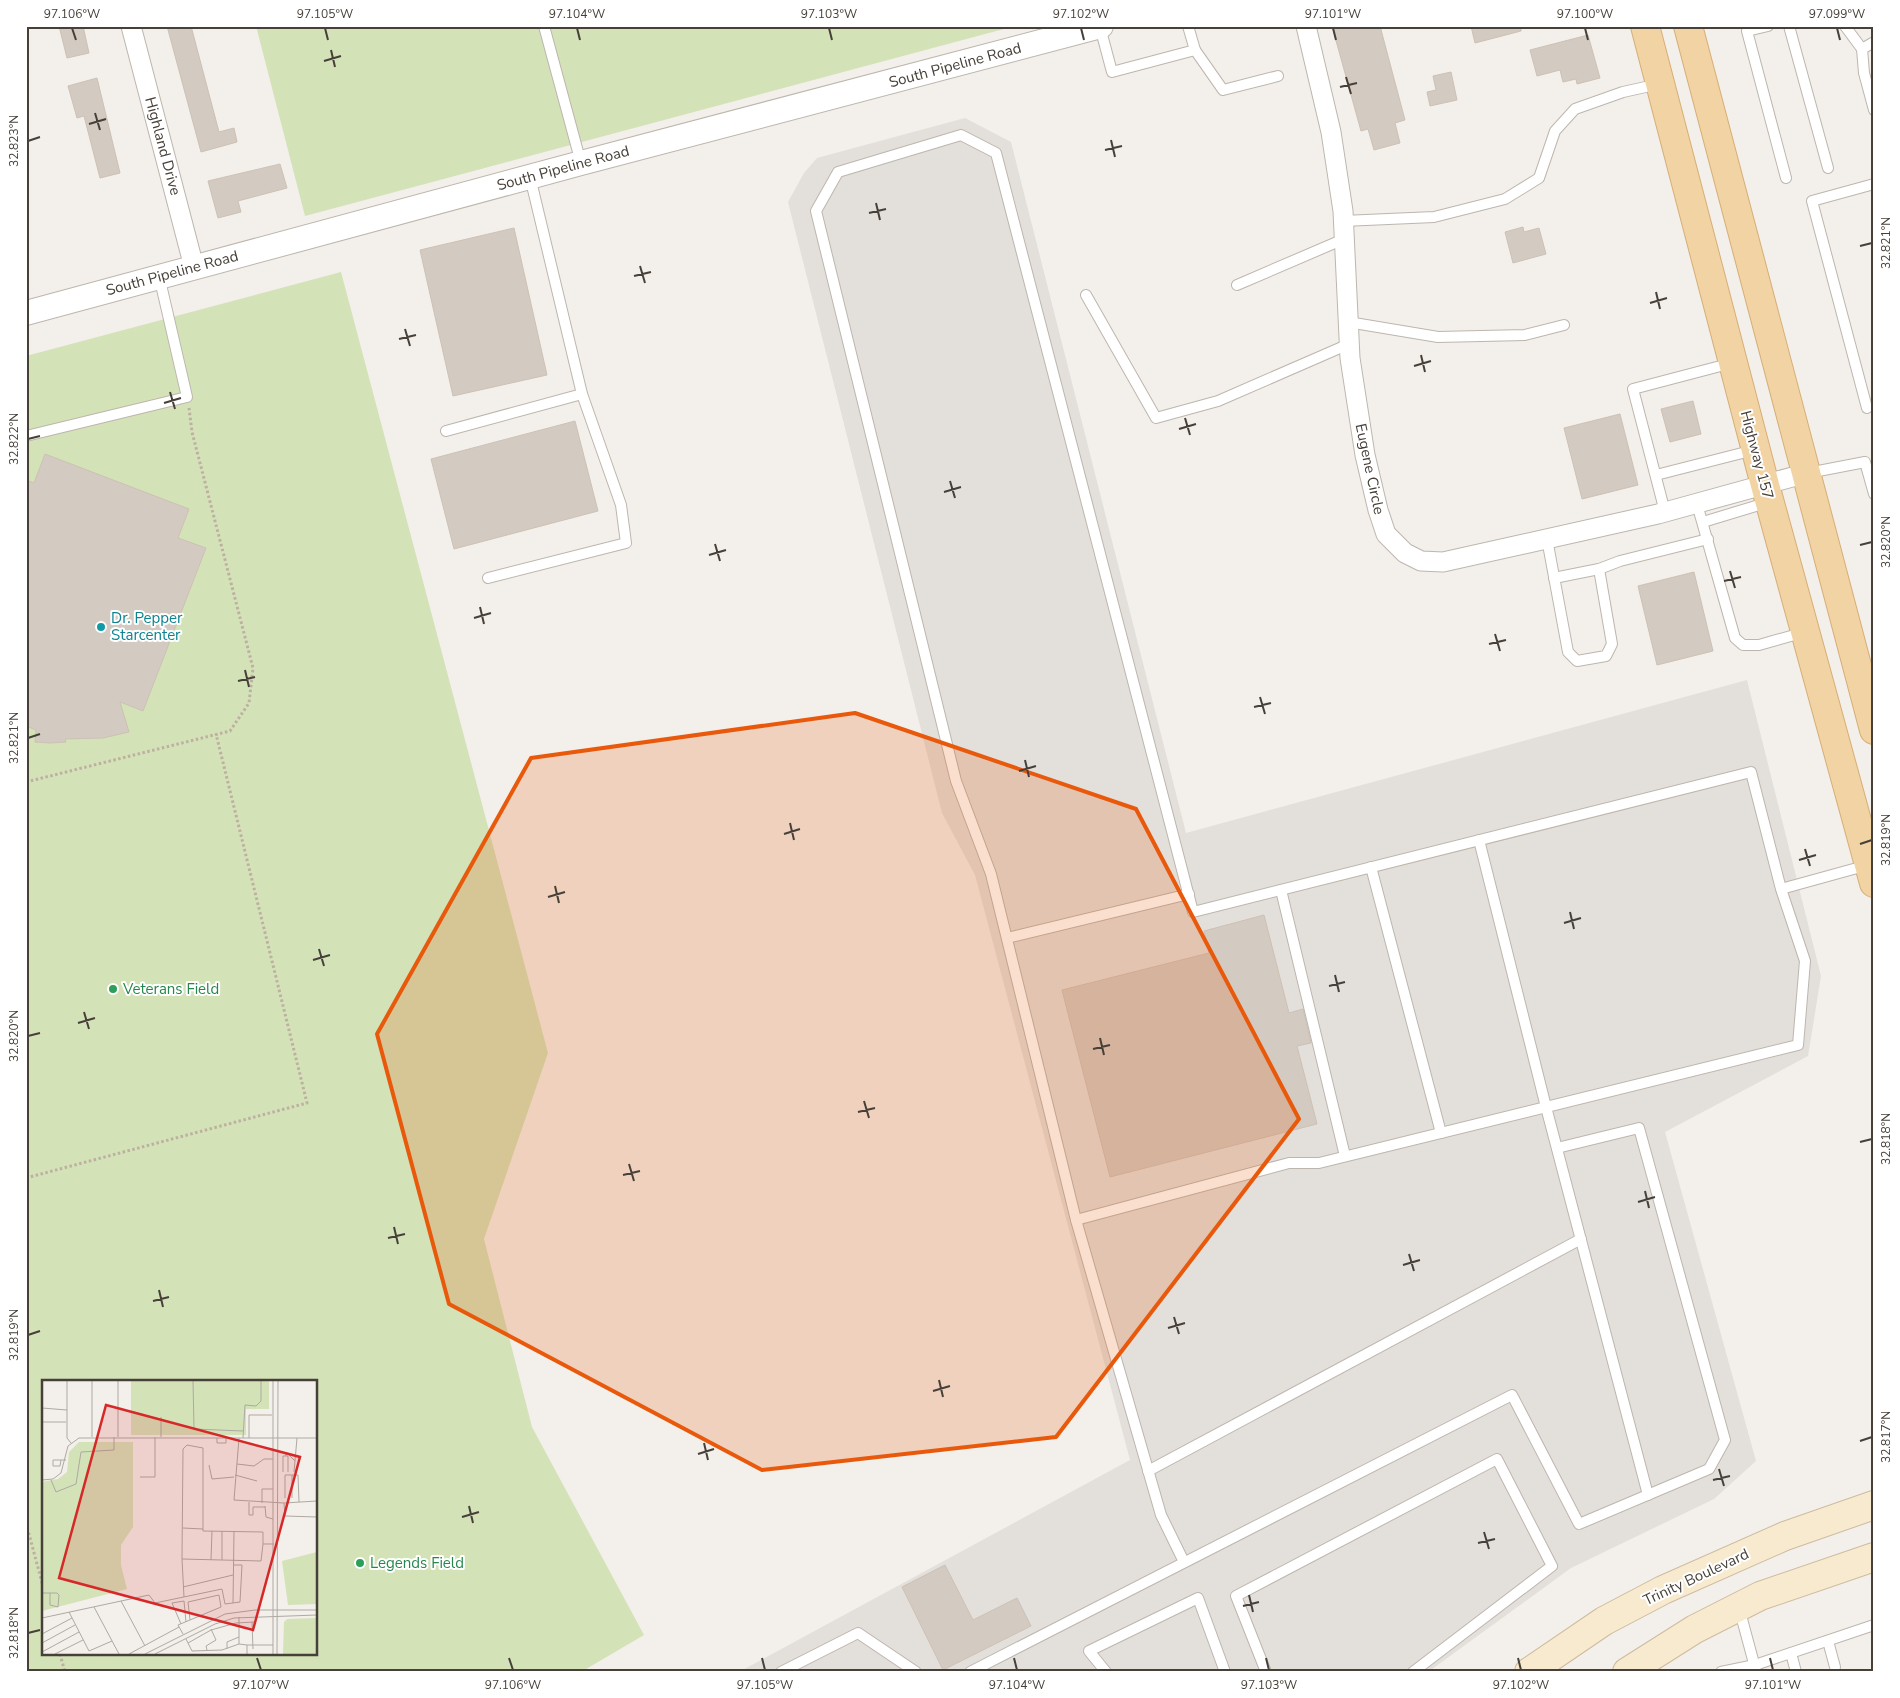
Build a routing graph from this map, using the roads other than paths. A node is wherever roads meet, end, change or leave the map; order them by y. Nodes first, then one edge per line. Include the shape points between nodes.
1 (131, 26) edge
2 (544, 26) edge
3 (1101, 26) edge
4 (1188, 26) edge
5 (1306, 26) edge
6 (1646, 26) edge
7 (1688, 26) edge
8 (1768, 26) edge
9 (1789, 26) edge
10 (1845, 26) edge
11 (1874, 42) edge
12 (1862, 49) junction
13 (1195, 50) junction
14 (1278, 76) dead end
15 (1660, 83) junction
16 (1874, 110) edge
17 (581, 163) junction
18 (1828, 168) dead end
19 (530, 177) junction
20 (1786, 178) dead end
21 (1874, 184) edge
22 (1344, 230) junction
23 (194, 267) junction
24 (158, 276) junction
25 (1236, 285) dead end
26 (1086, 295) dead end
27 (26, 313) edge
28 (1348, 322) junction
29 (1564, 325) dead end
30 (1350, 344) junction
31 (1733, 362) junction
32 (582, 394) junction
33 (1867, 408) dead end
34 (446, 431) dead end
35 (26, 436) edge
36 (1756, 449) junction
37 (1870, 459) edge
38 (1808, 474) junction
39 (1656, 475) junction
40 (1767, 493) junction
41 (1874, 494) edge
42 (1665, 512) junction
43 (1700, 513) junction
44 (1547, 539) junction
45 (1708, 539) junction
46 (1599, 569) junction
47 (488, 578) dead end
48 (1554, 578) junction
49 (1805, 632) junction
50 (1874, 730) edge
51 (1479, 840) junction
52 (1372, 867) junction
53 (1872, 870) edge
54 (1781, 889) junction
55 (1281, 890) junction
56 (1189, 894) junction
57 (1007, 938) junction
58 (1546, 1107) junction
59 (1442, 1133) junction
60 (1557, 1148) junction
61 (1345, 1156) junction
62 (1076, 1220) junction
63 (1581, 1239) junction
64 (1148, 1471) junction
65 (1648, 1495) junction
66 (1874, 1505) edge
67 (1874, 1557) edge
68 (1184, 1562) junction
69 (1739, 1607) junction
70 (1873, 1629) edge
71 (1828, 1641) junction
72 (1791, 1653) junction
73 (1835, 1667) dead end
74 (1756, 1668) edge
75 (781, 1672) edge
76 (916, 1672) edge
77 (970, 1672) edge
78 (1106, 1672) edge
79 (1225, 1672) edge
80 (1266, 1672) edge
81 (1413, 1672) edge
82 (1529, 1672) edge
83 (1627, 1672) edge
84 (1721, 1672) edge
85 (1796, 1672) edge

1 - 23 street, Highland Drive
2 - 17 lane
3 - 13 lane via 1112,72
3 - 17 street, South Pipeline Road
4 - 13 lane
5 - 22 street, Eugene Circle via 1331,132
6 - 15 main road, Highway 157
7 - 38 main road
8 - 20 lane via 1747,31
9 - 18 lane
10 - 12 lane
11 - 12 lane
12 - 16 lane via 1864,73
13 - 14 lane via 1223,90
15 - 22 lane via 1575,109 1555,131 1539,178 1505,199 1434,217
15 - 31 main road, Highway 157
17 - 19 street, South Pipeline Road
19 - 23 street, South Pipeline Road
19 - 32 lane
21 - 33 lane via 1812,201
22 - 25 lane
22 - 28 street, Eugene Circle
23 - 24 street, South Pipeline Road
24 - 27 street, South Pipeline Road
24 - 35 lane via 187,397
26 - 30 lane via 1156,418 1218,402
28 - 29 lane via 1438,337 1525,335
28 - 30 street, Eugene Circle
30 - 44 street, Eugene Circle via 1365,455 1386,534 1421,561 1443,562
31 - 36 main road, Highway 157
31 - 39 lane via 1633,389
32 - 34 lane
32 - 47 lane via 621,505 626,542
36 - 39 lane
36 - 40 main road, Highway 157
37 - 38 lane
37 - 41 lane
38 - 40 street, Eugene Circle
38 - 50 main road
39 - 42 lane
40 - 43 street, Eugene Circle
40 - 49 main road, Highway 157
42 - 43 street, Eugene Circle
42 - 44 street, Eugene Circle
43 - 45 lane
44 - 48 lane
45 - 46 lane
45 - 49 lane via 1735,638 1743,645 1759,645
46 - 48 lane
46 - 48 lane via 1612,644 1606,656 1577,661 1568,652
49 - 53 main road, Highway 157
51 - 52 lane
51 - 54 lane via 1751,772
51 - 58 lane
52 - 55 lane
52 - 59 lane
53 - 54 lane
54 - 58 lane via 1805,961 1798,1045
55 - 56 lane via 1193,912
55 - 61 lane
56 - 57 lane
56 - 57 lane via 996,153 961,135 838,172 816,211 956,781 991,874
57 - 62 lane
58 - 59 lane
58 - 60 lane
59 - 61 lane
60 - 63 lane
60 - 65 lane via 1639,1128 1725,1440 1709,1469
61 - 62 lane via 1320,1163 1289,1162
62 - 64 lane
63 - 64 lane
63 - 65 lane
64 - 68 lane via 1161,1515
65 - 68 lane via 1579,1524 1512,1395
66 - 82 main road, Trinity Boulevard via 1785,1536 1663,1590 1604,1621
67 - 69 main road via 1819,1574
68 - 77 lane
69 - 74 lane
69 - 83 main road via 1695,1629
70 - 71 lane
71 - 72 lane
71 - 73 lane
72 - 74 lane
72 - 85 lane
74 - 84 lane
75 - 76 lane via 858,1633
78 - 79 lane via 1089,1652 1198,1598
80 - 81 lane via 1236,1596 1497,1459 1552,1566

